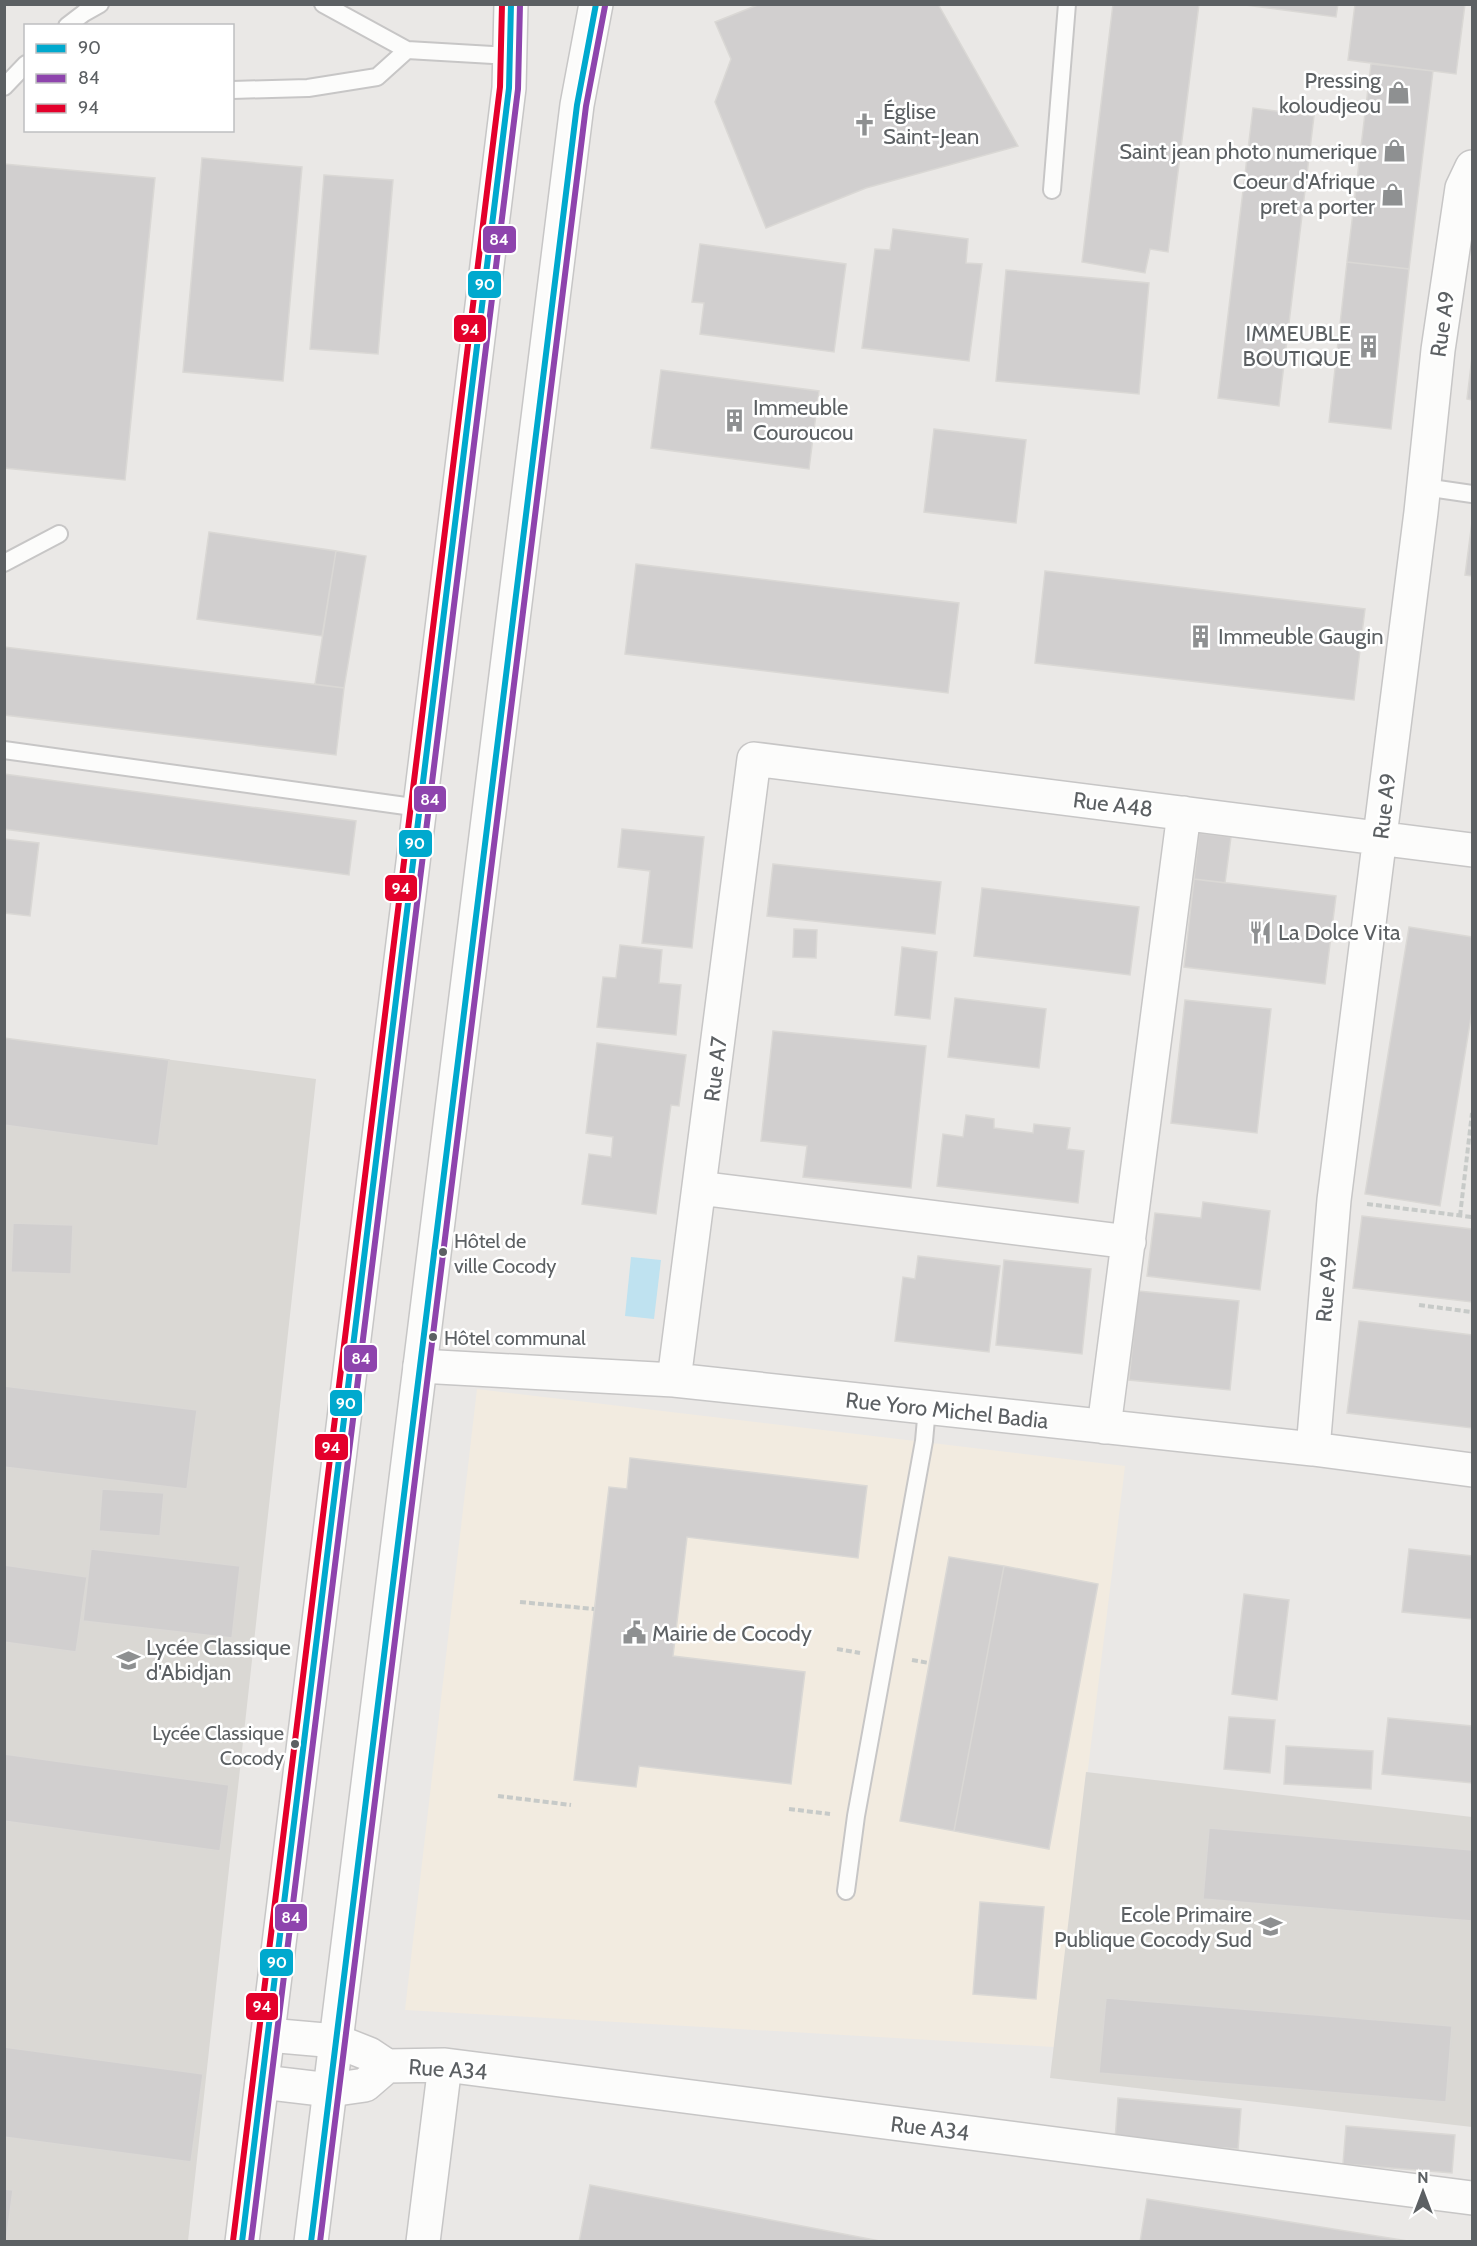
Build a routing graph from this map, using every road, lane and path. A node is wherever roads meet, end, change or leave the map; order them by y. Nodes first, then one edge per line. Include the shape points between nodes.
1 (100, 4) edge
2 (323, 4) edge
3 (512, 4) edge
4 (596, 4) edge
5 (1067, 4) edge
6 (70, 24) edge
7 (407, 50) junction
8 (510, 56) junction
9 (24, 66) edge
10 (4, 87) edge
11 (234, 90) edge
12 (1473, 168) edge
13 (1052, 190) dead end
14 (1424, 487) junction
15 (1473, 494) edge
16 (59, 534) dead end
17 (4, 563) edge
18 (4, 750) edge
19 (754, 759) joint
20 (420, 808) junction
21 (1184, 813) junction
22 (1380, 837) junction
23 (1473, 849) edge
24 (1473, 1113) edge
25 (699, 1188) junction
26 (1334, 1200) junction
27 (1460, 1216) junction
28 (1473, 1217) edge
29 (1129, 1242) junction
30 (1419, 1305) dead end
31 (1473, 1312) edge
32 (420, 1366) junction
33 (674, 1380) junction
34 (927, 1408) junction
35 (1104, 1427) junction
36 (1313, 1449) junction
37 (1473, 1470) edge
38 (520, 1602) dead end
39 (594, 1609) dead end
40 (498, 1796) dead end
41 (571, 1805) dead end
42 (789, 1809) dead end
43 (856, 1816) junction
44 (846, 1891) dead end
45 (268, 2035) junction
46 (336, 2041) junction
47 (445, 2065) junction
48 (387, 2066) junction
49 (262, 2082) junction
50 (330, 2090) junction
51 (1473, 2198) edge
52 (242, 2241) edge
53 (311, 2241) edge
54 (423, 2241) edge

1 - 6 lane
2 - 7 lane
3 - 8 street
4 - 32 street via 577,105
5 - 13 lane
7 - 8 lane
7 - 11 lane via 377,78 308,88
8 - 20 street
9 - 10 lane
12 - 14 street, Rue A9 via 1460,200 1438,350
14 - 15 lane
14 - 22 street, Rue A9
16 - 17 lane
18 - 20 lane
19 - 21 street, Rue A48
19 - 25 street, Rue A7
20 - 45 street
21 - 22 street, Rue A48
21 - 29 street
22 - 23 street, Rue A48
22 - 26 street, Rue A9
24 - 27 path
25 - 29 street
25 - 33 street, Rue A7
26 - 27 path
26 - 36 street, Rue A9
27 - 28 path
29 - 35 street
30 - 31 path
32 - 33 street, Rue Yoro Michel Badia
32 - 46 street
33 - 34 street, Rue Yoro Michel Badia
34 - 35 street, Rue Yoro Michel Badia
34 - 43 lane
35 - 36 street, Rue Yoro Michel Badia
36 - 37 street, Rue Yoro Michel Badia
38 - 39 path
40 - 41 path
42 - 43 path
43 - 44 lane
45 - 46 street, Rue A34
45 - 49 street
46 - 48 street, Rue A34
46 - 50 street
47 - 48 street, Rue A34
47 - 51 street, Rue A34
47 - 54 street
48 - 50 street, Rue A34 via 365,2085
49 - 50 street, Rue A34
49 - 52 street
50 - 53 street

